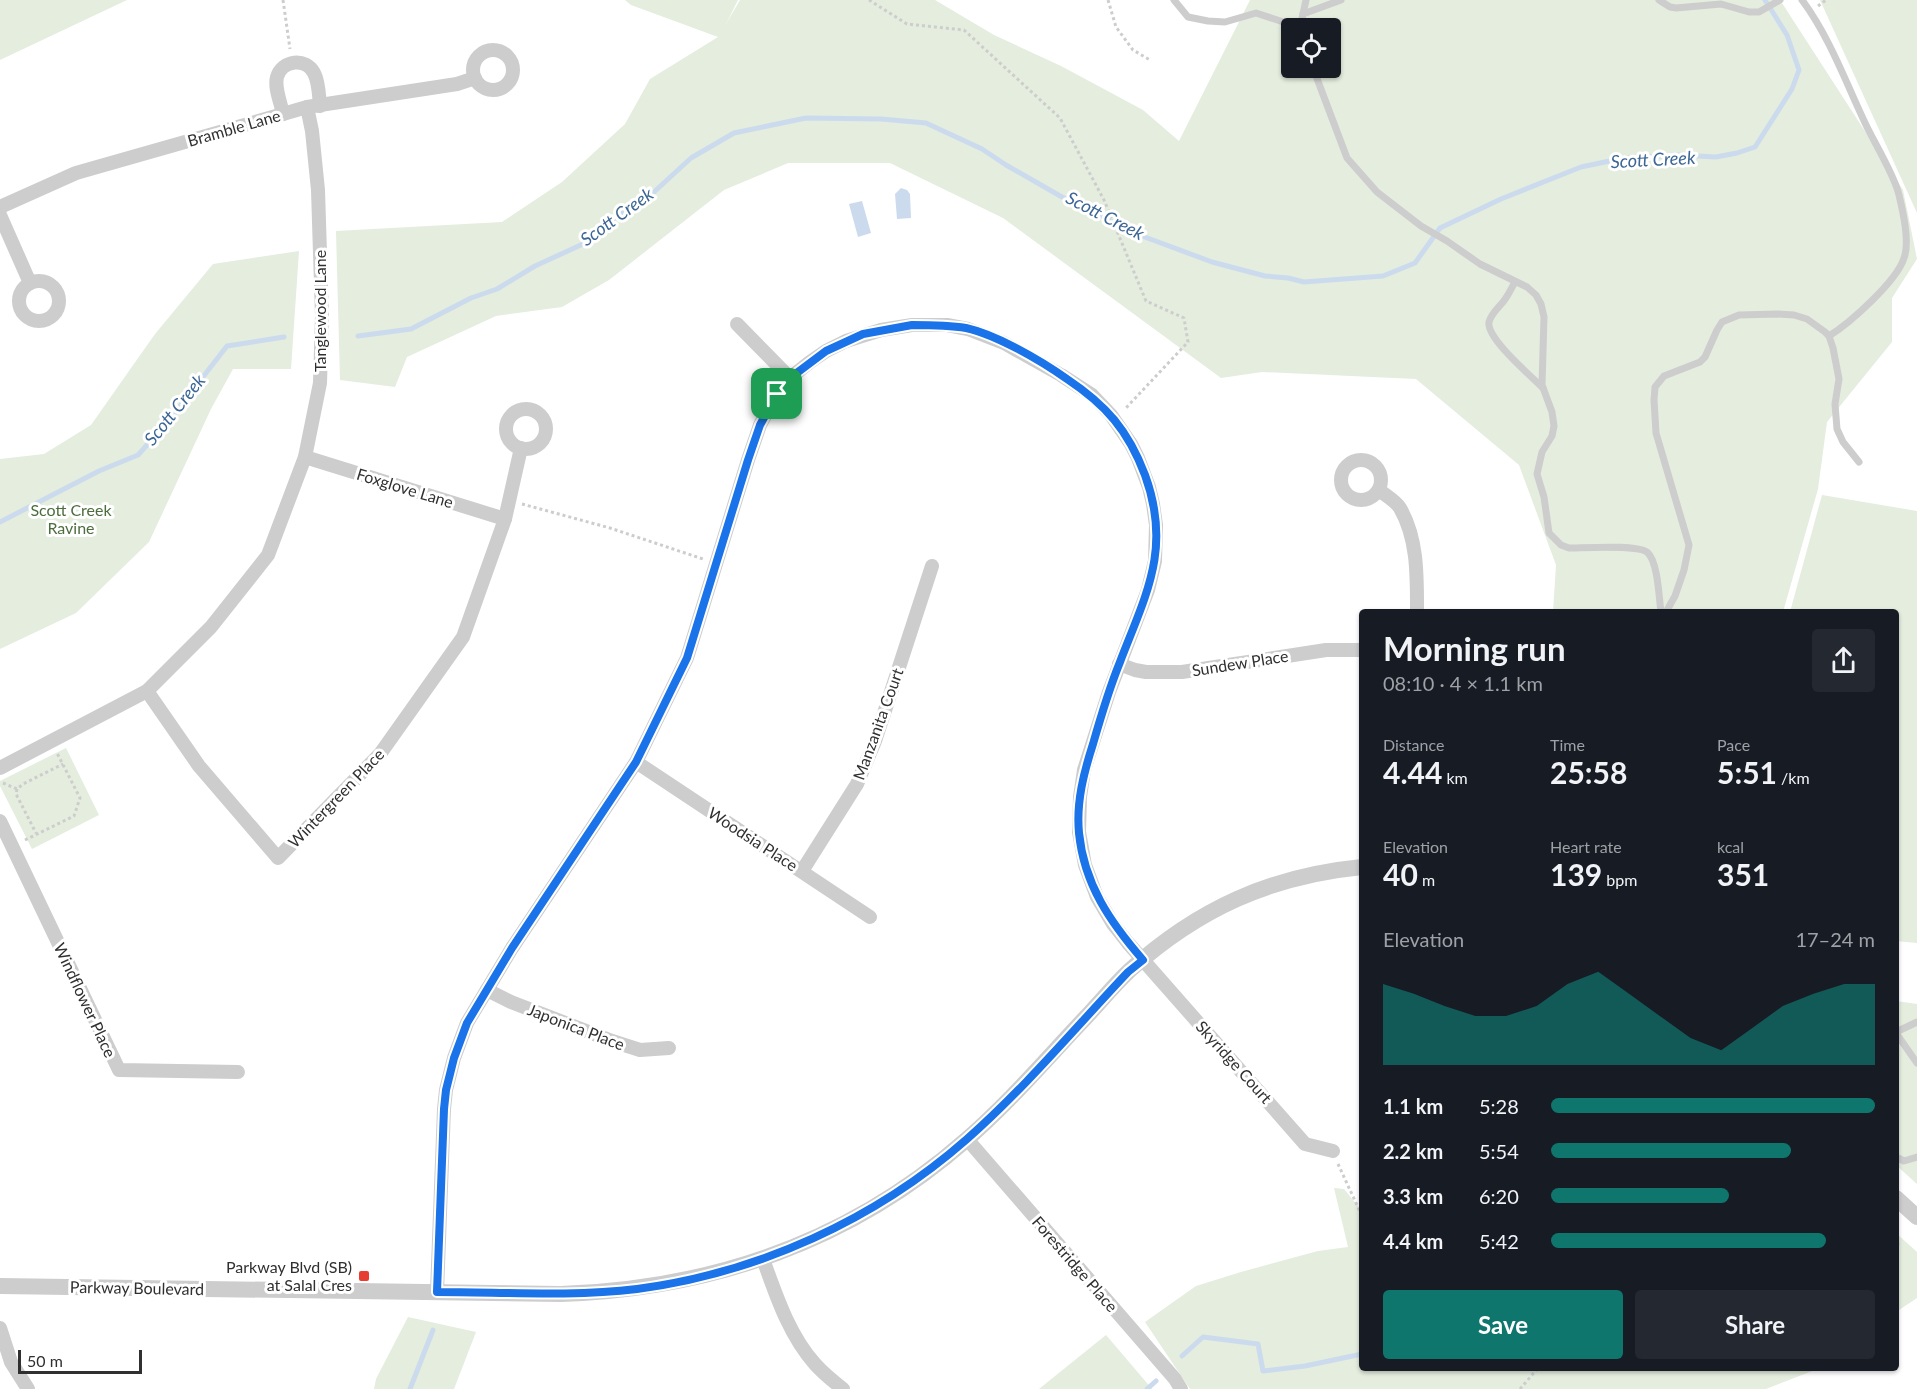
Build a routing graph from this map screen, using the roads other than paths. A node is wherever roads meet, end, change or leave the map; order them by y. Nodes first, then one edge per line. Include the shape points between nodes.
1 (1174, 0) edge
2 (1306, 0) edge
3 (1341, 0) edge
4 (1659, 0) edge
5 (1780, 0) edge
6 (1802, 0) edge
7 (1304, 14) junction
8 (1303, 18) edge
9 (1281, 22) edge
10 (475, 78) dead end
11 (1317, 78) edge
12 (314, 106) junction
13 (283, 114) junction
14 (0, 207) edge
15 (0, 215) edge
16 (1515, 282) junction
17 (30, 283) dead end
18 (736, 324) dead end
19 (1829, 336) junction
20 (790, 378) junction
21 (1543, 388) junction
22 (521, 448) dead end
23 (305, 457) junction
24 (1859, 462) dead end
25 (1379, 490) dead end
26 (505, 519) junction
27 (932, 566) dead end
28 (1418, 609) edge
29 (1661, 609) edge
30 (1668, 609) edge
31 (1359, 650) edge
32 (1119, 664) junction
33 (147, 691) junction
34 (636, 762) junction
35 (1, 775) edge
36 (0, 821) edge
37 (1359, 867) edge
38 (802, 871) junction
39 (870, 917) dead end
40 (1143, 960) junction
41 (487, 990) junction
42 (1917, 1022) edge
43 (1899, 1031) edge
44 (1899, 1036) edge
45 (669, 1048) dead end
46 (1917, 1063) edge
47 (238, 1072) dead end
48 (967, 1139) junction
49 (1333, 1151) road end
50 (1917, 1157) edge
51 (1899, 1158) edge
52 (1899, 1201) edge
53 (1917, 1217) edge
54 (763, 1259) junction
55 (0, 1286) edge
56 (437, 1292) junction
57 (0, 1328) edge
58 (28, 1389) edge
59 (843, 1389) edge
60 (1181, 1389) edge

1 - 9 lane via 1188,17 1225,22 1256,13
2 - 7 lane
3 - 7 lane
4 - 5 lane via 1670,7 1721,4 1749,12 1759,12
6 - 19 lane via 1824,32 1899,193 1906,240 1905,257 1895,275 1846,325
7 - 8 lane
10 - 12 street, Bramble Lane
11 - 16 lane via 1347,158 1377,192 1480,264
12 - 13 street, Bramble Lane
12 - 13 street via 314,73 304,64 292,63 277,77
12 - 23 street, Tanglewood Lane via 322,316 320,382
13 - 14 street, Bramble Lane via 76,173
15 - 17 street
16 - 21 lane via 1527,287 1541,304
16 - 21 lane via 1489,321 1490,330
18 - 20 street
19 - 24 lane via 1839,379 1837,429
19 - 30 lane via 1807,319 1794,315 1730,317 1717,330 1706,357 1664,376 1655,387 1656,433 1689,545 1684,570
20 - 32 street, Skyridge Court via 826,351 863,334 912,325 947,326 968,329 1017,349 1092,396 1111,415 1138,458 1149,487 1156,525 1152,576
20 - 34 street, Skyridge Court via 760,425 687,658
21 - 29 lane via 1554,426 1537,474 1549,533 1569,548 1628,547 1648,553
22 - 26 street, Wintergreen Place
23 - 26 street, Foxglove Lane
23 - 33 street, Tanglewood Lane via 268,555 211,627
25 - 28 street via 1399,506 1413,542
26 - 33 street, Wintergreen Place via 463,637 381,754 278,858 199,766
27 - 38 street, Manzanita Court via 875,741 852,792
31 - 32 street, Sundew Place via 1326,651 1182,672 1146,672
32 - 40 street, Skyridge Court via 1084,770 1079,832 1085,865 1097,897
33 - 35 street, Tanglewood Lane
34 - 38 street, Woodsia Place
34 - 41 street, Skyridge Court
36 - 47 street, Windflower Place via 119,1071
37 - 40 street, Parkway Boulevard via 1300,877 1236,898 1193,921
38 - 39 street, Woodsia Place
40 - 48 street, Parkway Boulevard
40 - 49 street, Skyridge Court via 1305,1144
41 - 45 street, Japonica Place via 640,1050
41 - 56 street, Skyridge Court via 459,1041 446,1090
42 - 43 lane
44 - 46 lane
48 - 54 street, Parkway Boulevard via 869,1210
48 - 60 street, Forestridge Place
50 - 51 lane
52 - 53 street
54 - 56 street, Parkway Boulevard via 635,1289 561,1294
54 - 59 street via 796,1338 815,1365
55 - 56 street, Parkway Boulevard
57 - 58 street via 11,1362

